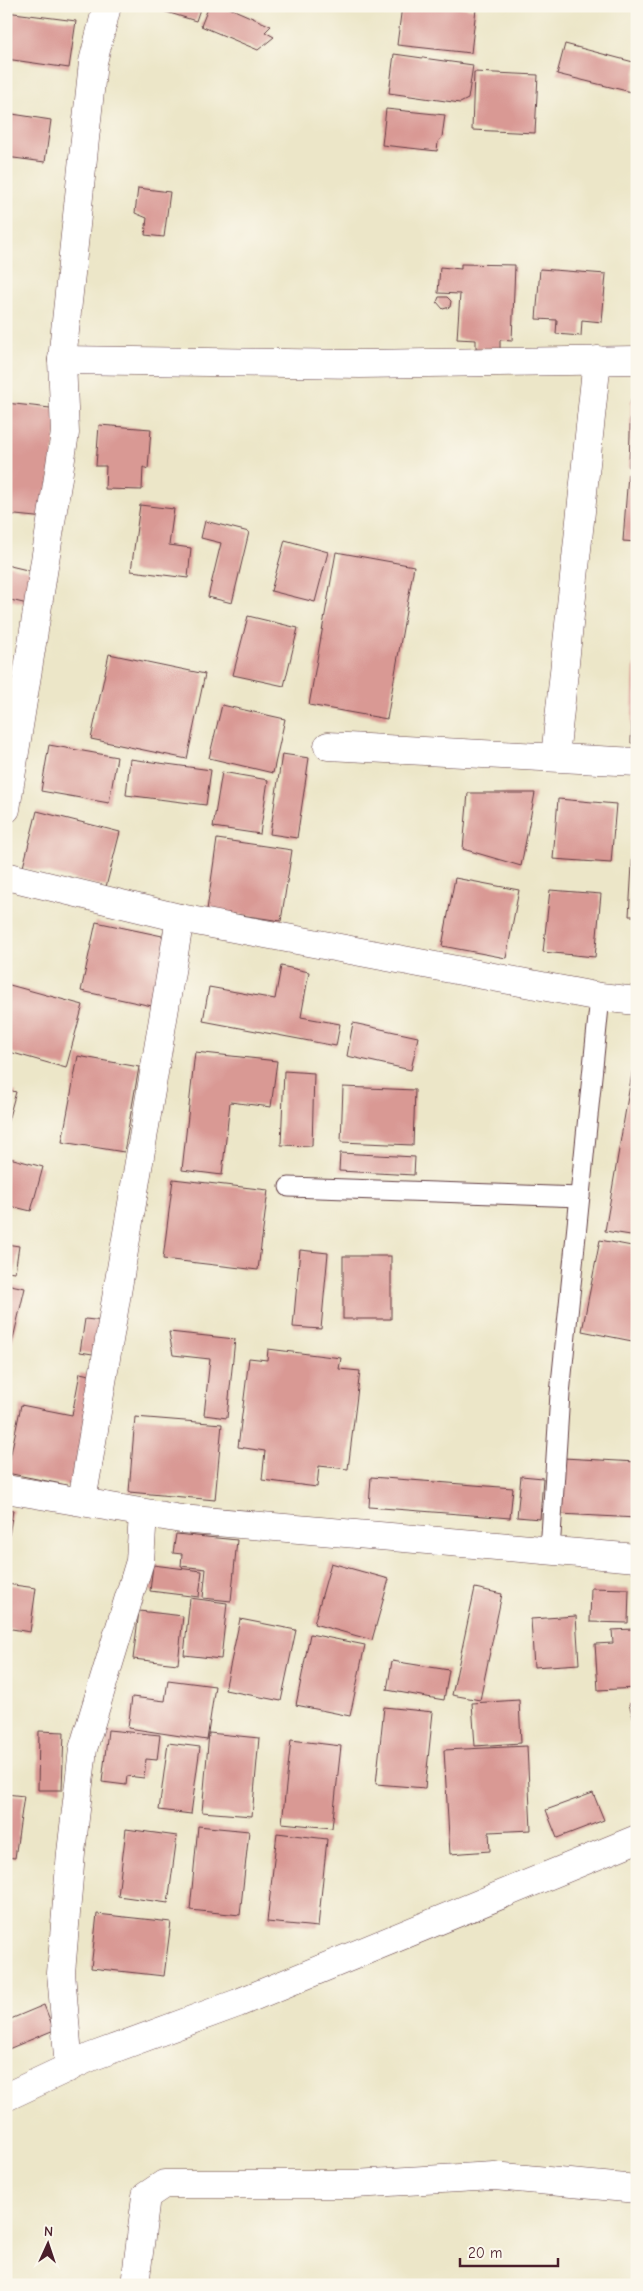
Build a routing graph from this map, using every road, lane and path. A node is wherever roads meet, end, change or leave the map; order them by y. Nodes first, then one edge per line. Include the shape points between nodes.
1 (107, 6) edge
2 (62, 360) junction
3 (597, 360) junction
4 (637, 360) edge
5 (328, 746) dead end
6 (555, 756) junction
7 (637, 762) edge
8 (6, 809) edge
9 (6, 876) edge
10 (180, 918) junction
11 (600, 997) junction
12 (637, 1000) edge
13 (289, 1187) dead end
14 (580, 1197) junction
15 (6, 1489) edge
16 (82, 1501) junction
17 (144, 1514) junction
18 (550, 1551) junction
19 (637, 1558) edge
20 (637, 1839) edge
21 (68, 2068) junction
22 (6, 2097) edge
23 (637, 2189) edge
24 (135, 2285) edge

1 - 2 street via 93,62
2 - 3 street via 360,364
2 - 8 street via 65,433
3 - 4 street
3 - 6 street
5 - 6 street
6 - 7 street
9 - 10 street
10 - 11 street
10 - 16 street
11 - 12 street
11 - 14 lane
13 - 14 lane
14 - 18 lane via 560,1394
15 - 16 street
16 - 17 street
17 - 18 street
17 - 21 street via 140,1561 83,1749 61,1973
18 - 19 street
20 - 21 street via 238,2003
21 - 22 street
23 - 24 street via 494,2176 354,2184 164,2184 146,2196

